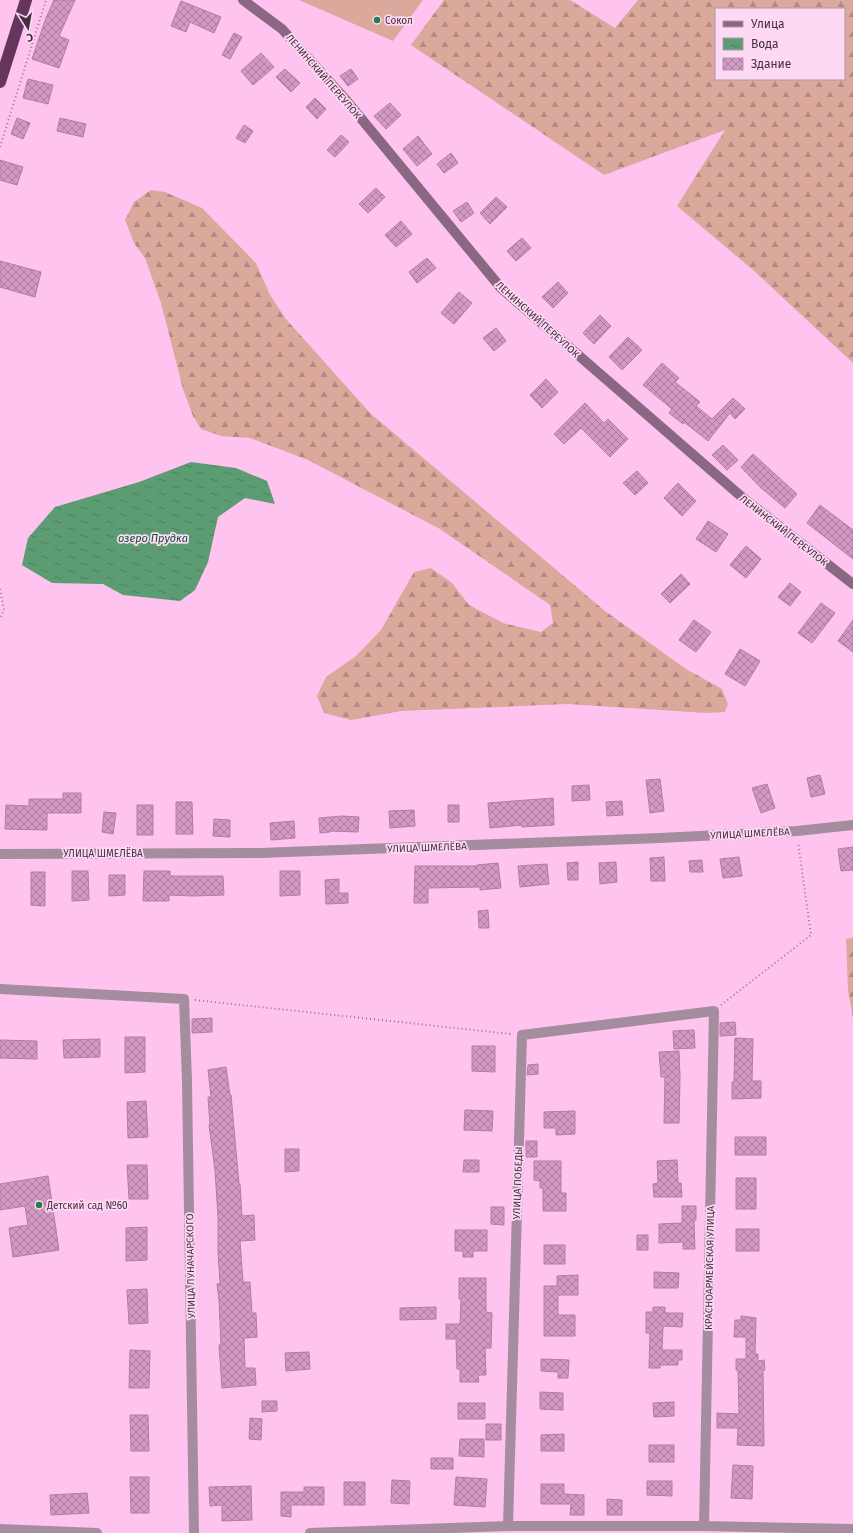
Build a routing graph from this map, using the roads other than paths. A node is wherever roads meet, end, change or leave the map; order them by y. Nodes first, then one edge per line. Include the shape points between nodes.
1 (26, 0) edge
2 (243, 0) edge
3 (0, 82) edge
4 (853, 584) edge
5 (853, 826) edge
6 (0, 854) edge
7 (0, 989) edge
8 (714, 1011) joint
9 (704, 1526) junction
10 (512, 1528) edge
11 (853, 1528) edge
12 (0, 1529) edge
13 (668, 1529) edge
14 (97, 1533) edge
15 (194, 1533) edge
16 (310, 1533) edge

1 - 3 highway
2 - 4 main road, ЛЕНИНСКИЙ ПЕРЕУЛОК via 288,35 345,99 501,288 743,498
5 - 6 street, УЛИЦА ШМЕЛЁВА via 660,838 260,853
7 - 15 street, УЛИЦА ЛУНАЧАРСКОГО via 184,999
8 - 9 street, КРАСНОАРМЕЙСКАЯ УЛИЦА
8 - 10 street, УЛИЦА ПОБЕДЫ via 522,1035
9 - 11 street
9 - 13 street
10 - 13 street
10 - 16 street
12 - 14 street

